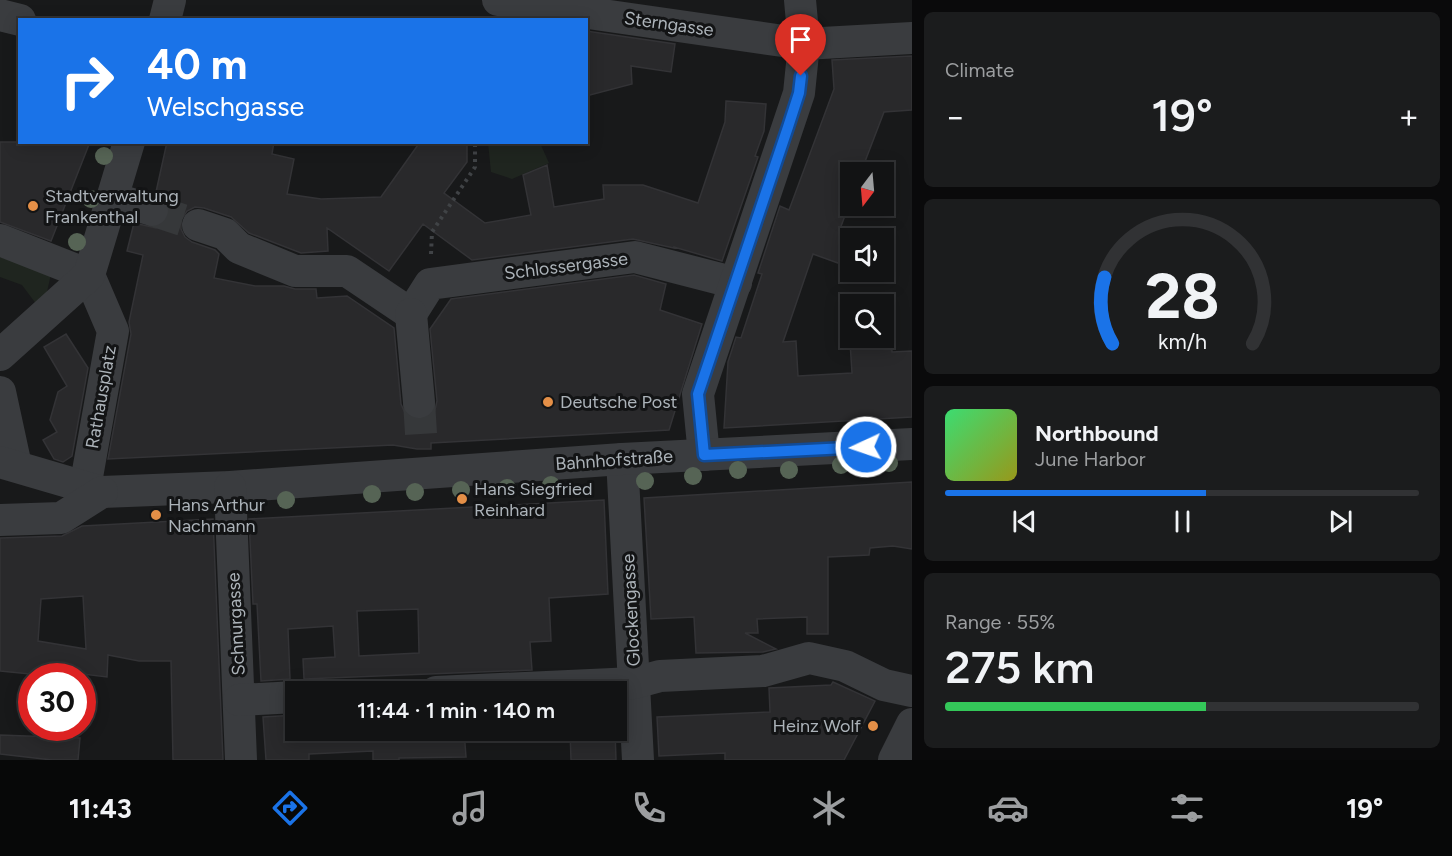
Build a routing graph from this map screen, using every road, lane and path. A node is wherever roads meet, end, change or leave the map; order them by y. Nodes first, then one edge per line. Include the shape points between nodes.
1 (170, 0) edge
2 (498, 0) edge
3 (800, 0) edge
4 (0, 15) edge
5 (166, 18) edge
6 (18, 20) edge
7 (912, 39) edge
8 (804, 44) junction
9 (128, 144) edge
10 (475, 144) edge
11 (112, 198) junction
12 (152, 210) tunnel mouth
13 (198, 225) tunnel mouth
14 (0, 240) edge
15 (91, 271) junction
16 (736, 283) junction
17 (430, 284) junction
18 (411, 314) junction
19 (0, 355) edge
20 (0, 392) edge
21 (419, 402) tunnel mouth
22 (912, 444) edge
23 (704, 455) junction
24 (622, 459) junction
25 (8, 464) edge
26 (230, 487) junction
27 (93, 490) junction
28 (0, 519) edge
29 (627, 683) edge
30 (634, 683) junction
31 (912, 691) edge
32 (285, 698) edge
33 (239, 700) junction
34 (912, 724) edge
35 (241, 760) edge
36 (638, 760) edge
37 (894, 760) edge

1 - 5 street
2 - 8 street, Sterngasse
3 - 8 street
4 - 6 street
7 - 8 street, Sterngasse
8 - 16 street via 799,93
9 - 11 street
10 - 17 path via 475,167 432,232
11 - 12 street
11 - 15 street
13 - 18 street via 225,234 239,248 296,271 347,271
14 - 15 street
15 - 19 street
15 - 27 street, Rathausplatz via 113,331
16 - 17 street, Schlossergasse via 635,257
16 - 23 street via 698,394
17 - 18 street
18 - 21 street
20 - 25 street
22 - 23 street, Bahnhofstraße
23 - 24 street, Bahnhofstraße
24 - 26 street, Bahnhofstraße via 422,462
24 - 30 street, Glockengasse
25 - 27 street
26 - 27 street, Bahnhofstraße
26 - 33 street, Schnurgasse
27 - 28 street via 61,518
29 - 30 street
30 - 31 street via 660,676 763,671 808,658 845,666 884,685
30 - 36 street, Glockengasse
32 - 33 street
33 - 35 street, Schnurgasse
34 - 37 street

